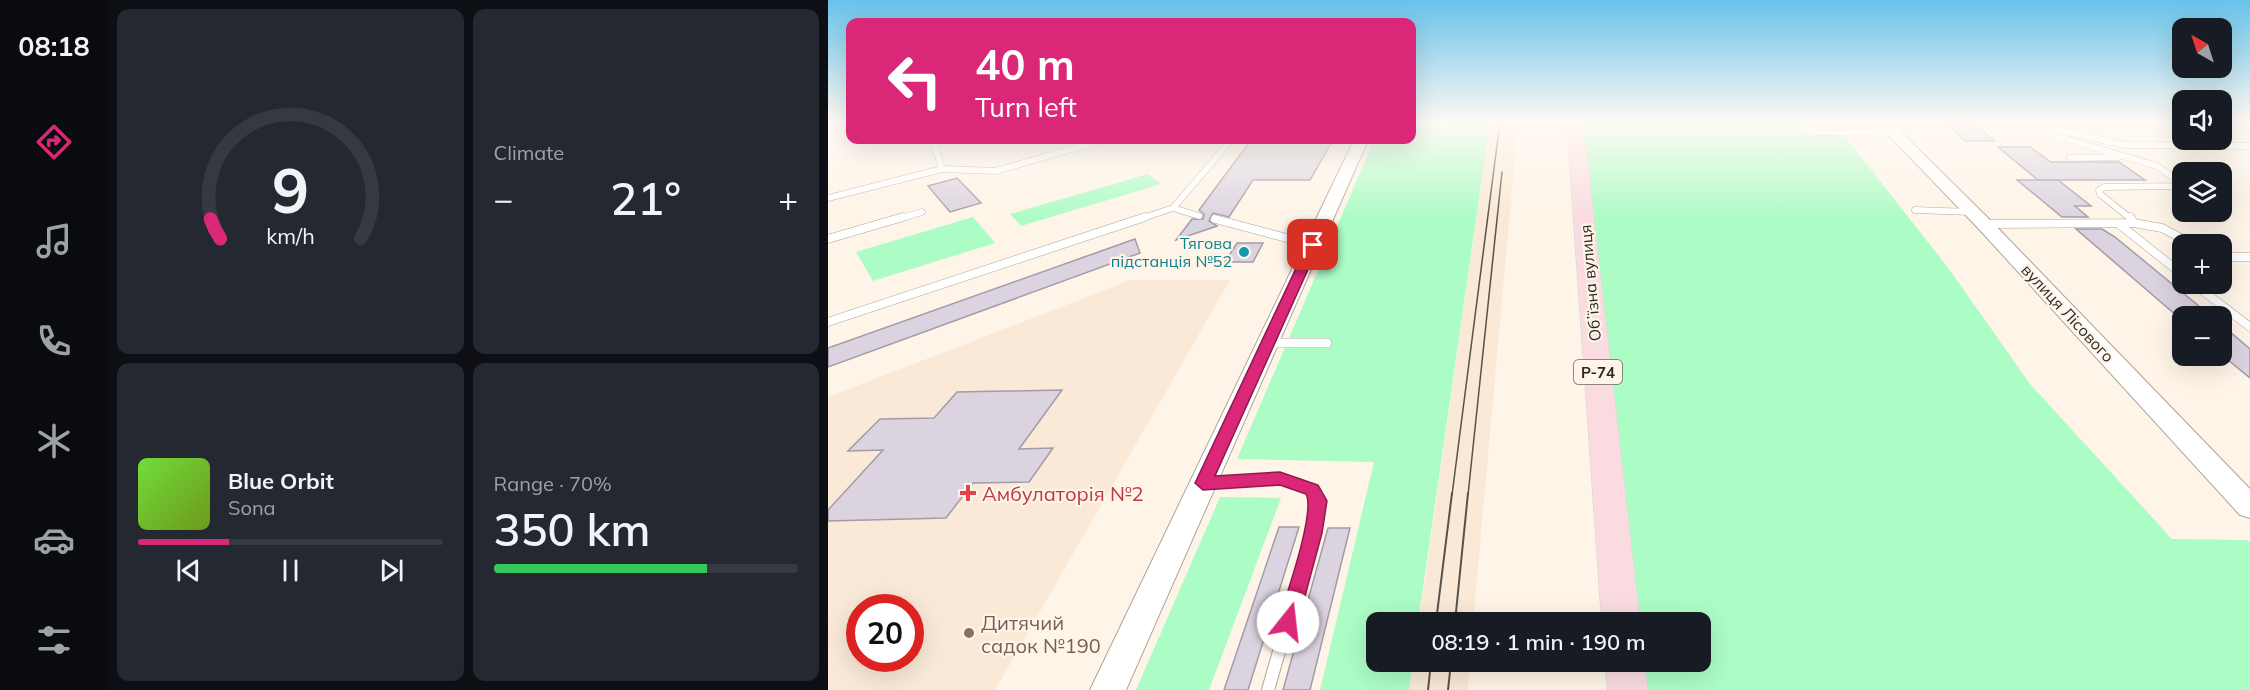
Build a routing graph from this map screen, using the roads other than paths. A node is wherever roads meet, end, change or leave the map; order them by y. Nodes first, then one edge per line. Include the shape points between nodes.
1 (937, 154) edge
2 (1053, 154) edge
3 (1219, 154) edge
4 (1355, 154) edge
5 (1578, 154) edge
6 (1914, 154) edge
7 (2117, 154) edge
8 (2126, 157) junction
9 (2070, 158) dead end
10 (942, 170) junction
11 (828, 198) edge
12 (1173, 208) junction
13 (1915, 210) dead end
14 (922, 212) dead end
15 (1199, 216) dead end
16 (1977, 218) junction
17 (1215, 219) dead end
18 (2134, 223) junction
19 (2120, 225) junction
20 (2173, 234) edge
21 (828, 239) edge
22 (1313, 245) junction
23 (2232, 256) edge
24 (2250, 257) edge
25 (2172, 266) edge
26 (2207, 294) edge
27 (828, 322) edge
28 (2250, 327) edge
29 (1268, 343) junction
30 (1327, 343) dead end
31 (1203, 483) junction
32 (2250, 507) edge
33 (1621, 612) edge
34 (1626, 672) edge
35 (1108, 690) edge
36 (1268, 690) edge
37 (1628, 690) edge

1 - 10 lane
2 - 10 lane via 990,172
3 - 12 lane
4 - 22 street
5 - 33 main road, Обʼїзна вулиця / Р-74
6 - 16 street, вулиця Лісового
7 - 8 lane
8 - 9 lane
8 - 18 lane via 2157,166 2178,181 2176,186 2099,190
10 - 11 lane
12 - 15 lane
12 - 27 lane
13 - 16 lane
14 - 21 lane
16 - 19 lane
16 - 32 street, вулиця Лісового
17 - 22 lane
18 - 19 lane
18 - 20 lane
19 - 25 lane
22 - 29 street
23 - 24 lane
26 - 28 lane
29 - 30 lane
29 - 31 street
31 - 35 street
31 - 36 lane via 1280,478 1312,490 1319,501
34 - 37 main road

